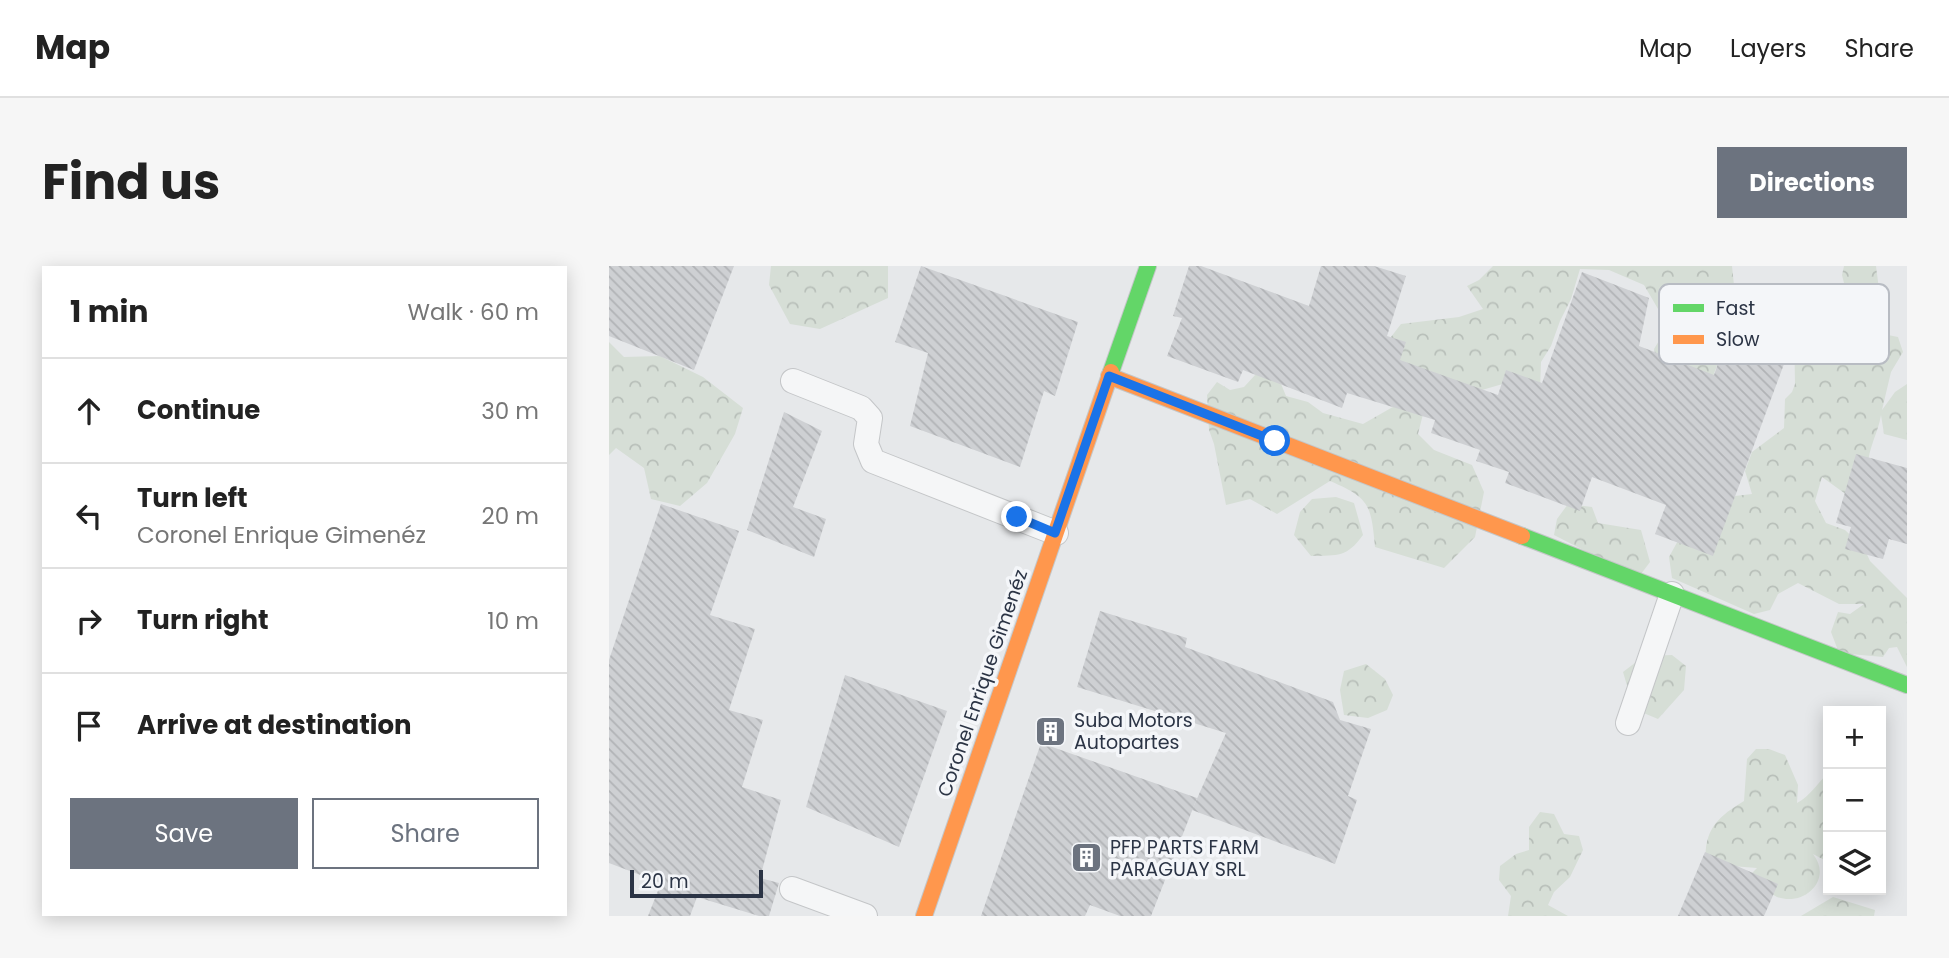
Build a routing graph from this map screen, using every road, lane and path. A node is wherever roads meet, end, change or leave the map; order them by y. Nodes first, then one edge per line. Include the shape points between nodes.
1 (1148, 266) edge
2 (1109, 376) junction
3 (793, 381) dead end
4 (1055, 533) junction
5 (1672, 594) junction
6 (1907, 685) edge
7 (1628, 723) dead end
8 (792, 889) dead end
9 (865, 916) edge
10 (924, 916) edge

1 - 2 street, Coronel Enrique Gimenéz
2 - 4 street, Coronel Enrique Gimenéz
2 - 5 street
3 - 4 lane via 861,408 870,418 866,444 873,461
4 - 10 street, Coronel Enrique Gimenéz
5 - 6 street
5 - 7 lane
8 - 9 lane

